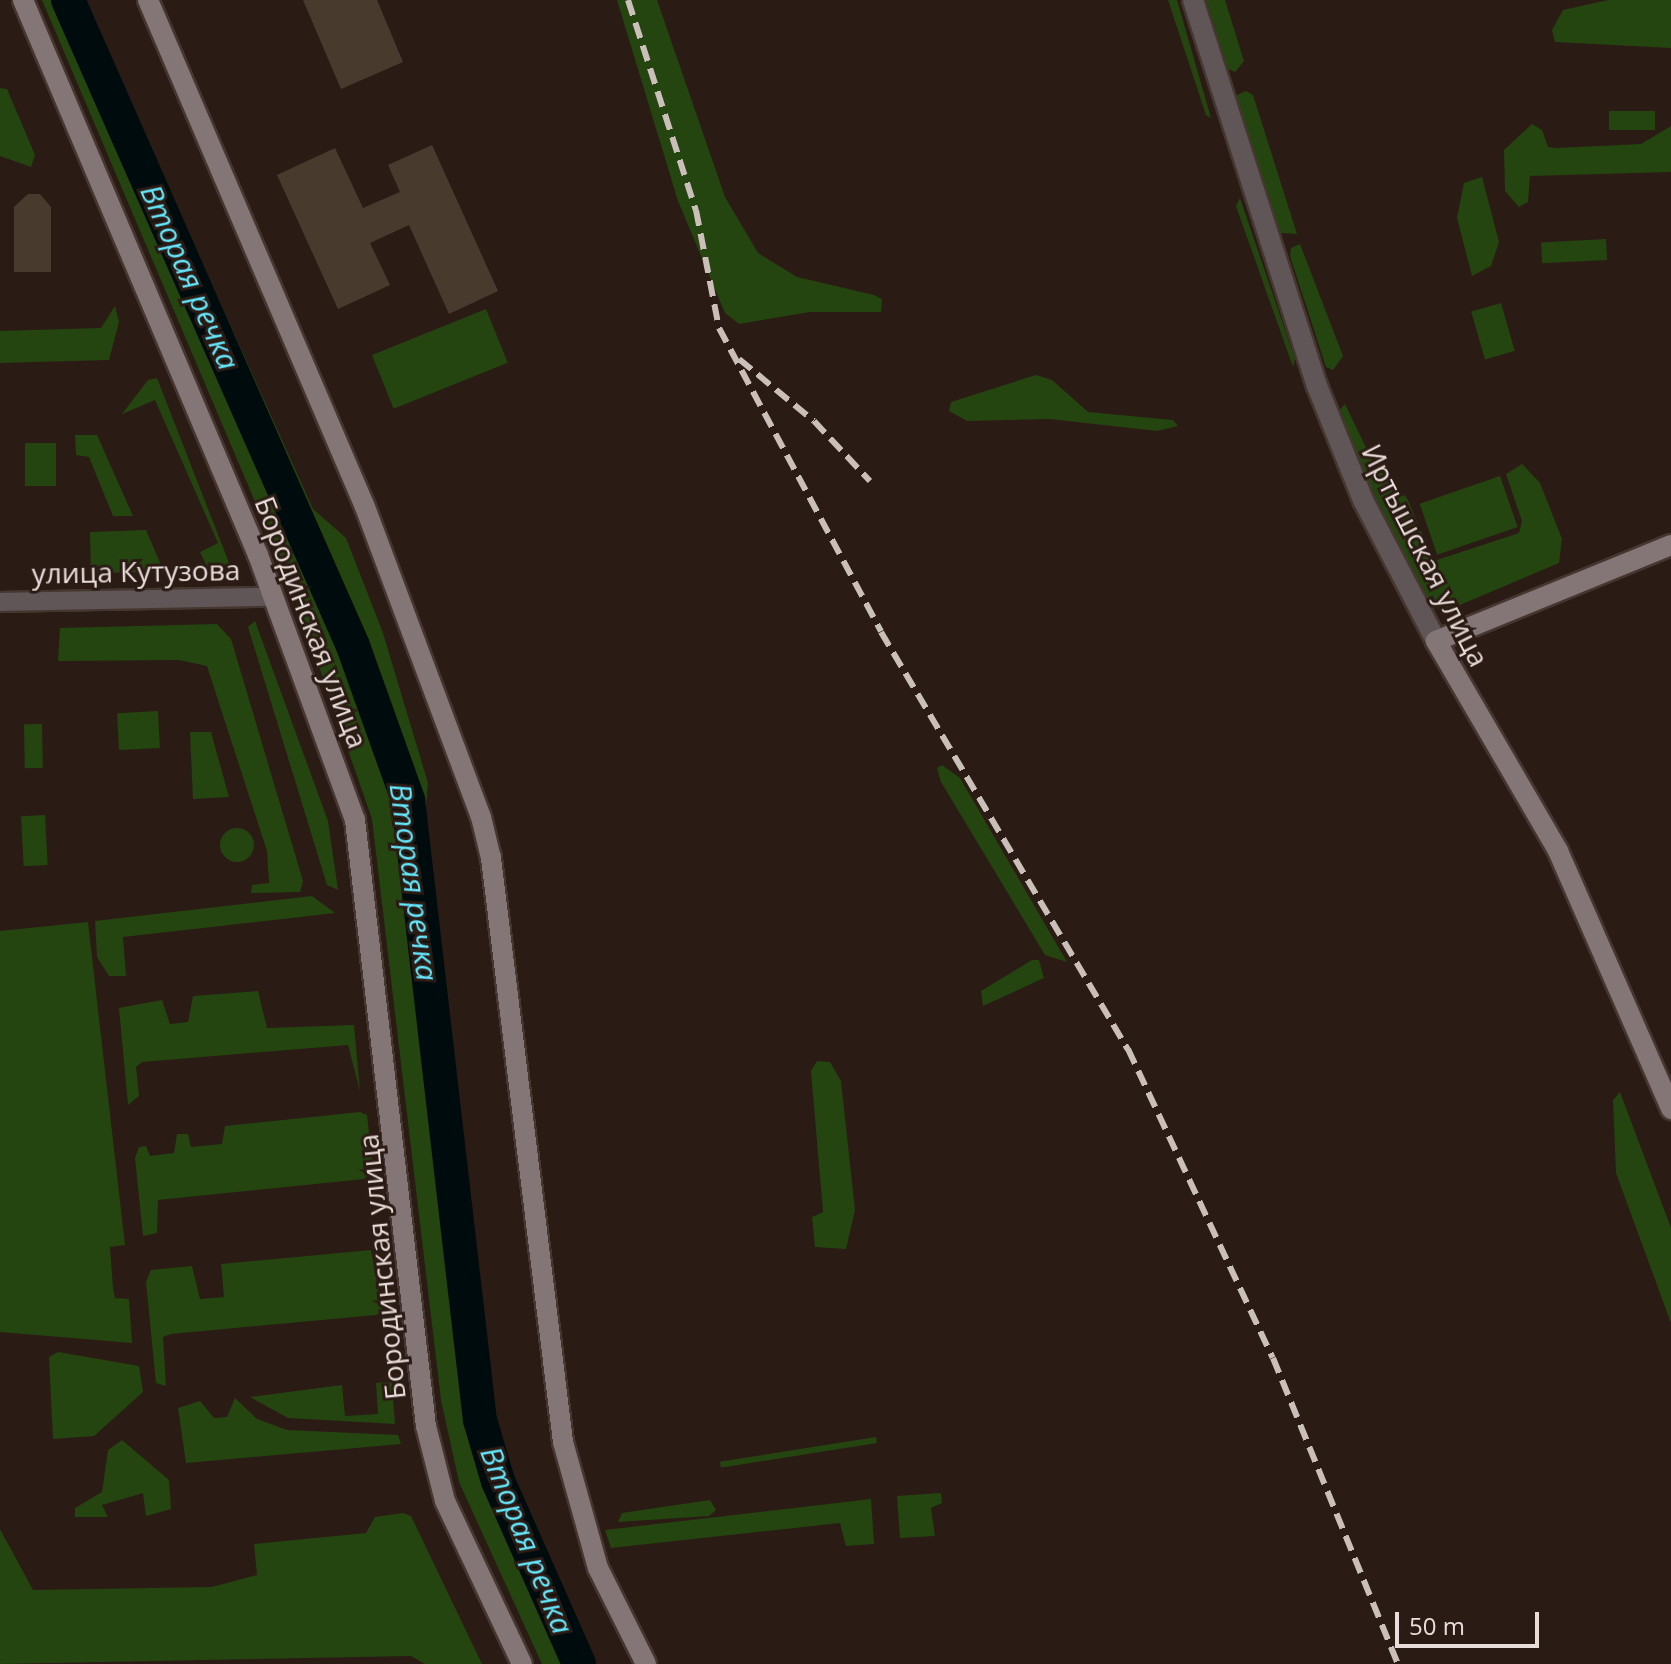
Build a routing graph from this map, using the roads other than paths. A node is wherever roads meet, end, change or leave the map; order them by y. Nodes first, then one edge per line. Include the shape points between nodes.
1 (23, 0) edge
2 (148, 0) edge
3 (1193, 0) edge
4 (1671, 545) edge
5 (272, 597) junction
6 (0, 602) edge
7 (1436, 641) junction
8 (1671, 1109) edge
9 (522, 1664) edge
10 (646, 1664) edge

1 - 5 main road, Бородинская улица
2 - 10 main road via 365,507 481,817 491,858 563,1442 598,1568
3 - 7 street, Иртышская улица via 1322,400 1363,500
4 - 7 main road
5 - 6 street, улица Кутузова
5 - 9 main road, Бородинская улица via 355,820 430,1441 445,1501
7 - 8 main road, Иртышская улица via 1558,851

